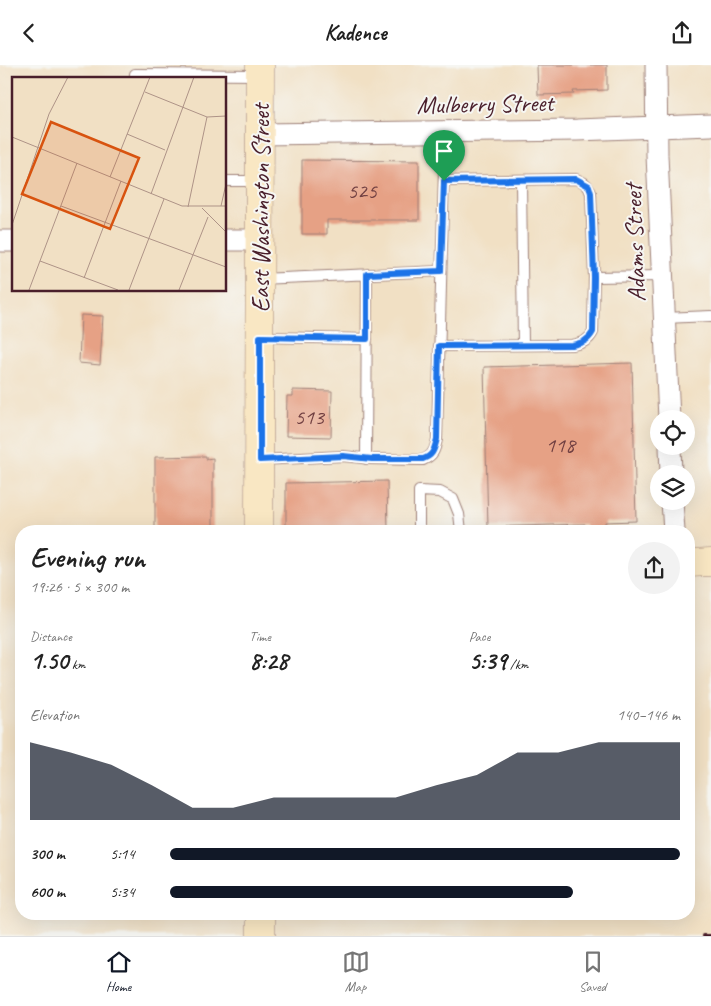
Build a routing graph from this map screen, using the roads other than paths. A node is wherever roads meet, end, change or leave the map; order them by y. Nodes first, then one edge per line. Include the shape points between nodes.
1 (656, 65) edge
2 (260, 70) edge
3 (134, 77) edge
4 (162, 77) edge
5 (192, 77) edge
6 (224, 77) edge
7 (711, 125) edge
8 (657, 127) junction
9 (445, 131) junction
10 (260, 134) junction
11 (521, 180) junction
12 (226, 181) edge
13 (260, 181) junction
14 (444, 181) junction
15 (226, 240) edge
16 (260, 240) junction
17 (441, 271) junction
18 (367, 274) junction
19 (662, 276) junction
20 (594, 277) junction
21 (260, 279) junction
22 (711, 315) edge
23 (664, 318) junction
24 (260, 337) junction
25 (367, 339) junction
26 (524, 345) junction
27 (439, 346) junction
28 (669, 410) edge
29 (366, 459) junction
30 (260, 460) junction
31 (673, 510) edge
32 (259, 525) edge
33 (419, 525) edge
34 (460, 525) edge
35 (674, 525) edge
36 (711, 562) edge
37 (695, 563) edge
38 (261, 920) edge
39 (261, 936) edge

1 - 8 street, Adams Street
2 - 6 lane
2 - 10 main road, East Washington Street
3 - 4 lane
4 - 5 lane
5 - 6 lane
7 - 8 street, Mulberry Street
8 - 9 street, Mulberry Street
8 - 19 street, Adams Street
9 - 10 street, Mulberry Street
9 - 14 lane
10 - 13 main road, East Washington Street
11 - 14 lane
11 - 20 lane via 576,179 589,186
11 - 26 lane
12 - 13 lane
13 - 16 main road, East Washington Street
14 - 17 lane
15 - 16 street
16 - 21 main road, East Washington Street
17 - 18 lane
17 - 27 lane
18 - 21 lane
18 - 25 lane
19 - 20 lane
19 - 23 street, Adams Street
20 - 26 lane via 593,332 590,338 572,345
21 - 24 main road, East Washington Street
22 - 23 lane
23 - 28 street, Adams Street
24 - 25 lane
24 - 30 main road, East Washington Street
25 - 29 lane
26 - 27 lane
27 - 29 lane via 434,452 423,459
29 - 30 lane via 343,456
30 - 32 main road, East Washington Street
31 - 35 street
33 - 34 lane via 419,491 440,491 453,499
36 - 37 main road
38 - 39 main road

